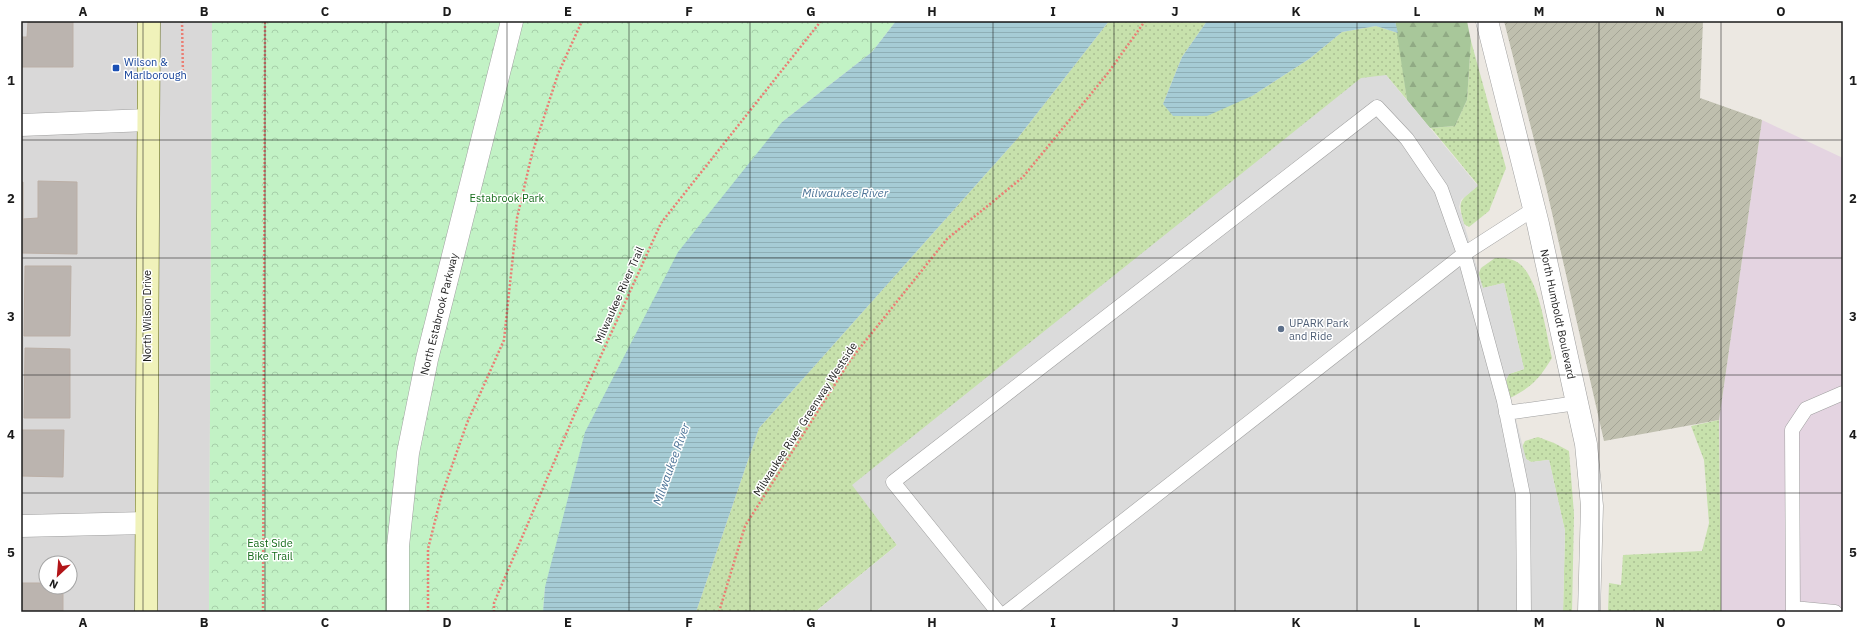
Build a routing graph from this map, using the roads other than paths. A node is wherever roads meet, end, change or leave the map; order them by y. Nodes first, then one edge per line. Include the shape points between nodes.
1 (149, 21) edge
2 (512, 21) edge
3 (1487, 21) edge
4 (148, 120) junction
5 (21, 125) edge
6 (1534, 209) junction
7 (1464, 254) junction
8 (1843, 393) edge
9 (1577, 403) junction
10 (1506, 413) junction
11 (146, 523) junction
12 (21, 526) edge
13 (1793, 610) edge
14 (146, 612) edge
15 (398, 612) edge
16 (998, 612) edge
17 (1007, 612) edge
18 (1524, 612) edge
19 (1589, 612) edge
20 (1835, 612) edge

1 - 4 street, North Wilson Drive
2 - 15 street, North Estabrook Parkway via 427,359 408,453 398,546
3 - 6 street, North Humboldt Boulevard
4 - 5 street
4 - 11 street, North Wilson Drive
6 - 7 lane
6 - 9 street, North Humboldt Boulevard
7 - 10 lane
7 - 16 lane via 1441,190 1407,139 1377,107 893,482
7 - 17 lane
8 - 13 lane via 1806,409 1792,430
9 - 10 lane
9 - 19 street, North Humboldt Boulevard via 1586,444 1592,506
10 - 18 lane via 1523,495
11 - 12 street
11 - 14 street, North Wilson Drive
13 - 20 lane

